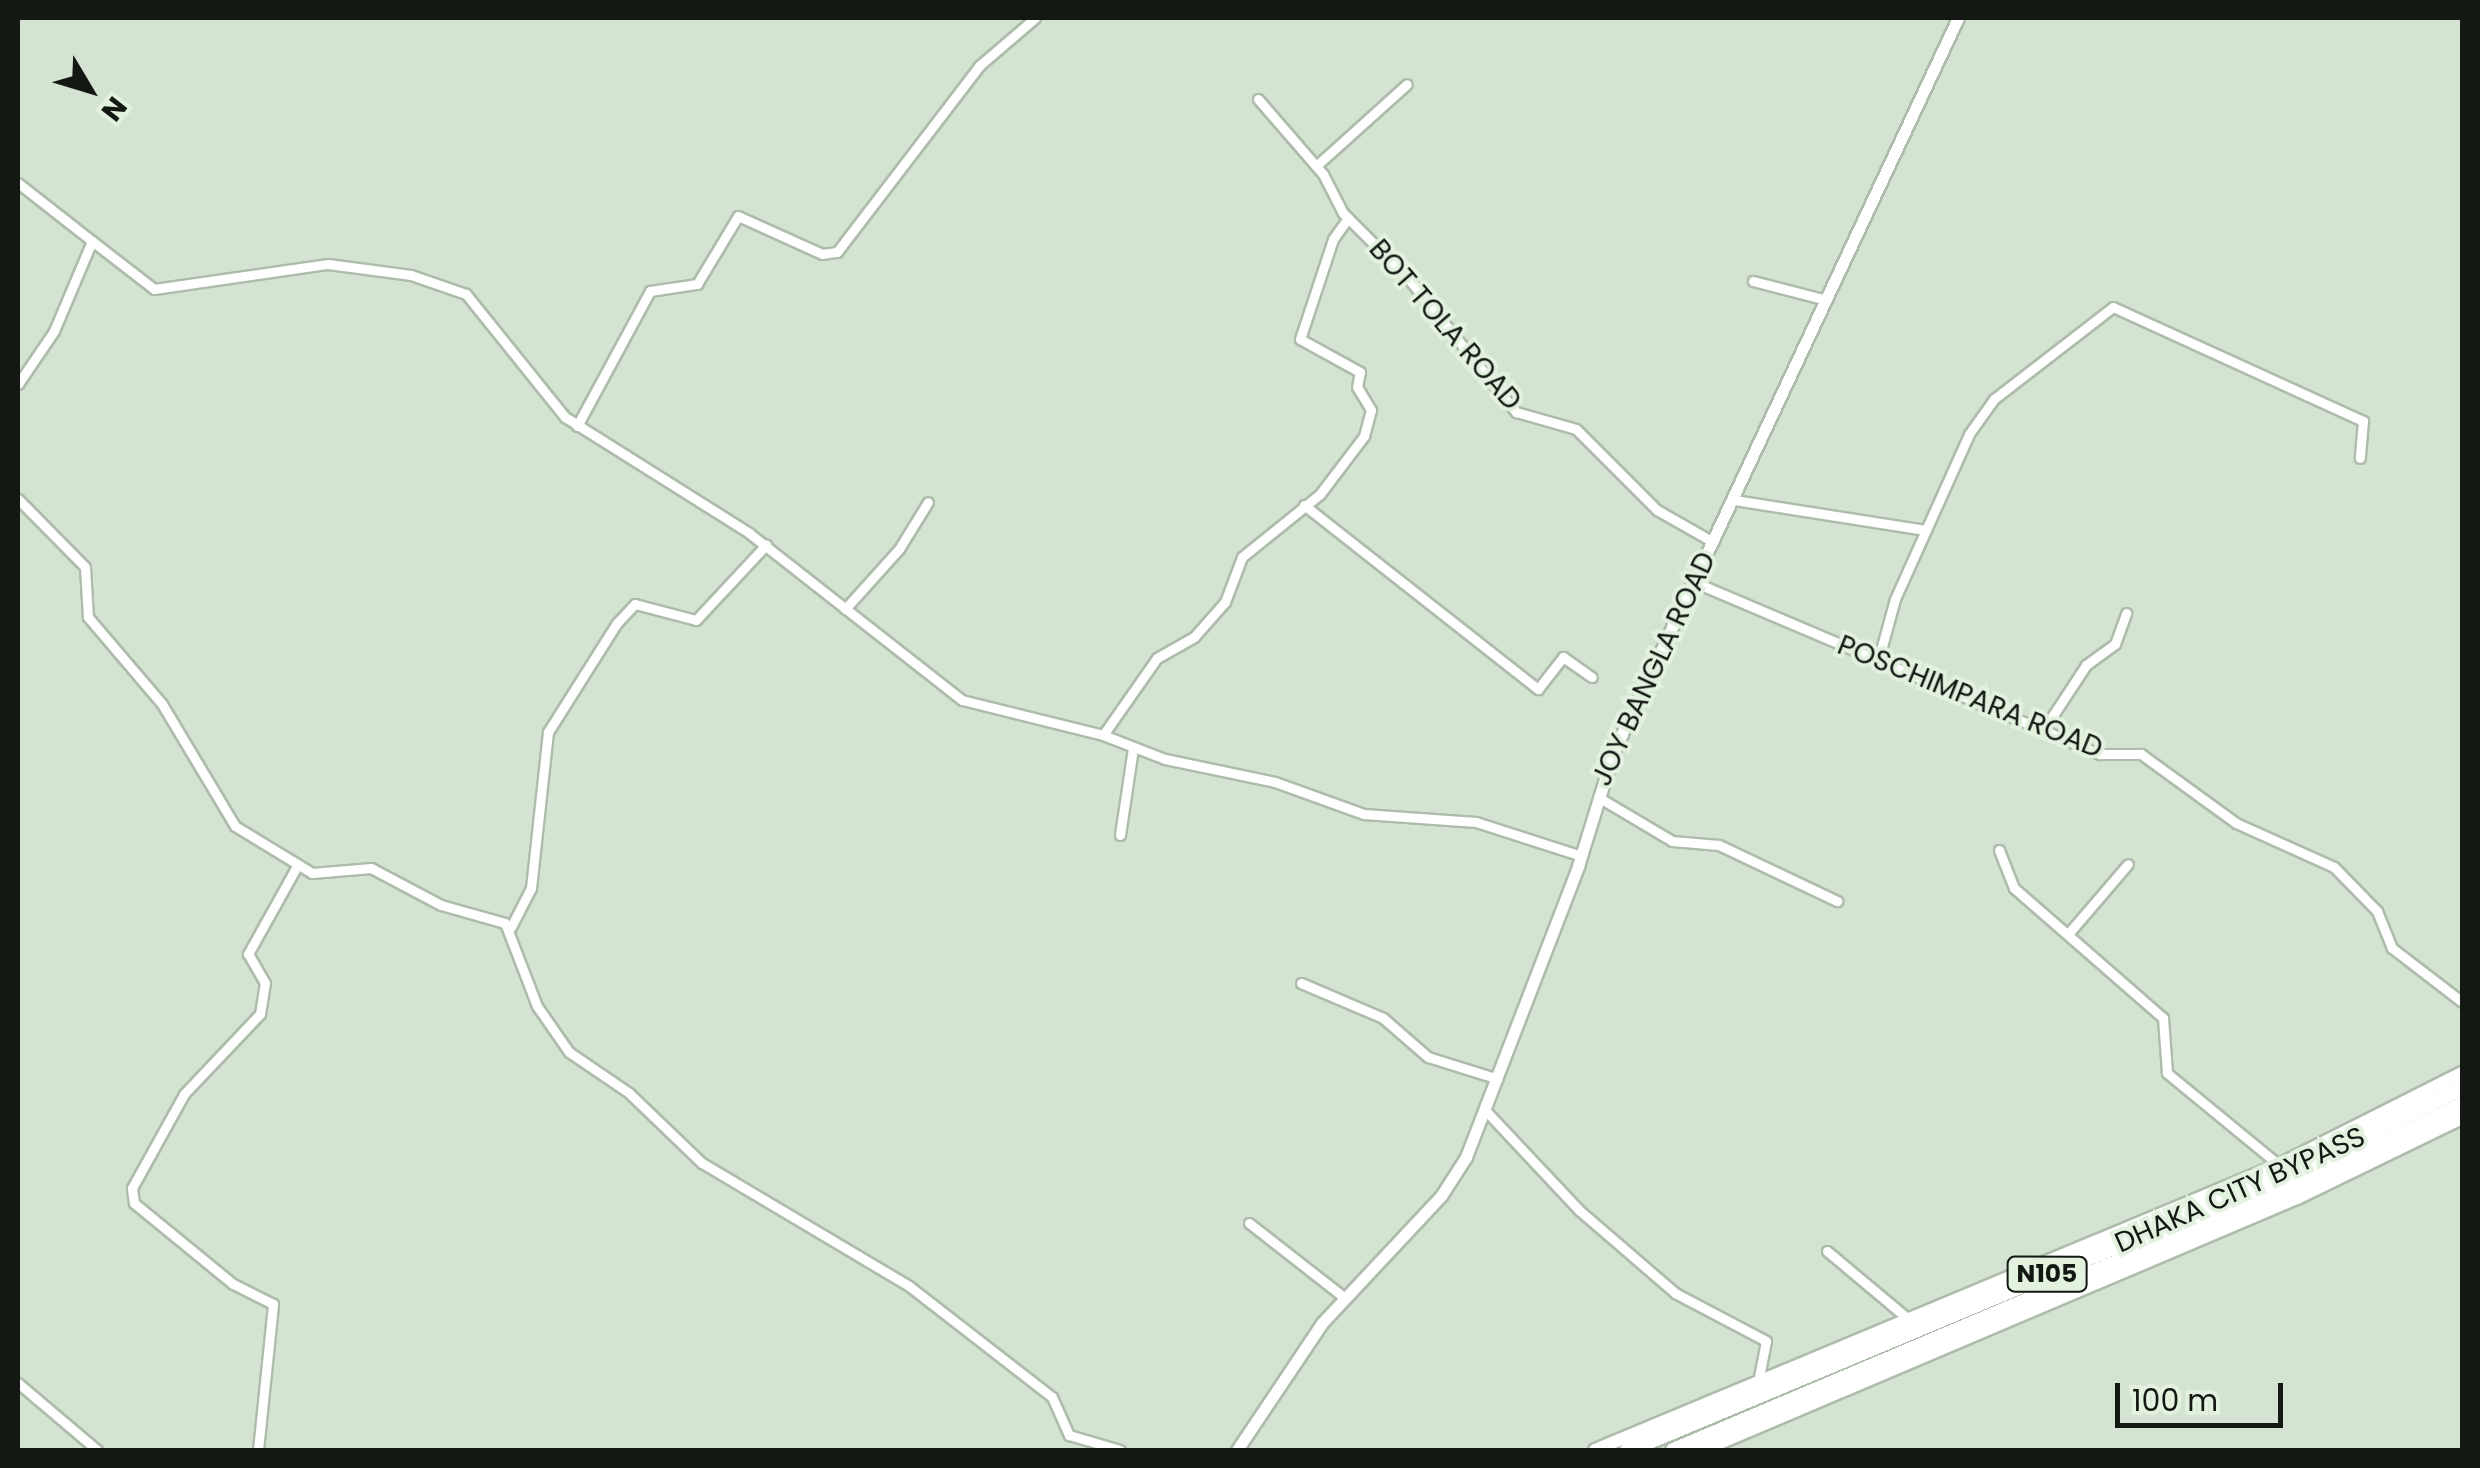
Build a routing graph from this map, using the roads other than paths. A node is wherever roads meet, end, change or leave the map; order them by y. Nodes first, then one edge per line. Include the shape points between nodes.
1 (1035, 18) edge
2 (1958, 18) edge
3 (1407, 84) dead end
4 (1258, 99) dead end
5 (1316, 166) junction
6 (18, 183) edge
7 (1348, 218) junction
8 (92, 241) junction
9 (1753, 281) dead end
10 (1824, 300) junction
11 (18, 384) edge
12 (577, 426) junction
13 (2360, 458) dead end
14 (18, 498) edge
15 (1734, 500) junction
16 (928, 502) dead end
17 (1304, 505) junction
18 (1926, 530) junction
19 (1712, 542) junction
20 (766, 546) junction
21 (1694, 582) junction
22 (845, 608) junction
23 (2126, 613) dead end
24 (1878, 661) junction
25 (1592, 677) dead end
26 (2046, 726) junction
27 (1103, 735) junction
28 (1134, 748) junction
29 (1596, 796) junction
30 (1120, 835) dead end
31 (1999, 850) dead end
32 (1582, 856) junction
33 (2128, 864) dead end
34 (297, 866) junction
35 (1837, 901) dead end
36 (510, 927) junction
37 (2068, 934) junction
38 (1301, 983) dead end
39 (2462, 1002) edge
40 (2462, 1072) edge
41 (1498, 1079) junction
42 (2462, 1087) edge
43 (2462, 1104) edge
44 (1486, 1110) junction
45 (2462, 1118) edge
46 (2279, 1164) junction
47 (1249, 1224) dead end
48 (1827, 1252) dead end
49 (1345, 1298) junction
50 (1907, 1318) junction
51 (1758, 1382) junction
52 (18, 1383) edge
53 (97, 1450) edge
54 (258, 1450) edge
55 (1120, 1450) edge
56 (1236, 1450) edge
57 (1595, 1450) edge
58 (1627, 1450) edge
59 (1673, 1450) edge
60 (1703, 1450) edge

1 - 12 street via 979,66 837,252 822,254 738,216 697,284 650,291
2 - 10 street, JOY BANGLA ROAD
3 - 5 street
4 - 5 street, BOT TOLA ROAD
5 - 7 street, BOT TOLA ROAD
6 - 8 street
7 - 17 street via 1331,245 1300,339 1357,368 1371,416 1347,460
7 - 19 street, BOT TOLA ROAD via 1516,412 1576,429 1657,510
8 - 11 street via 62,296 54,331
8 - 12 street via 154,289 328,264 411,275 466,294
9 - 10 street
10 - 15 street, JOY BANGLA ROAD
12 - 20 street
13 - 18 street via 2364,421 2113,307 1994,399 1969,434
14 - 34 street via 86,567 88,617 162,704 225,815
15 - 18 street
15 - 19 street, JOY BANGLA ROAD
16 - 22 street via 900,549
17 - 25 street via 1538,690 1563,657
17 - 27 street via 1242,557 1225,602 1194,637 1157,658
18 - 24 street via 1891,609
19 - 21 street, JOY BANGLA ROAD
20 - 22 street
20 - 36 street via 696,620 636,604 617,623 548,732 531,888
21 - 24 street, POSCHIMPARA ROAD
21 - 29 street, JOY BANGLA ROAD
22 - 27 street via 962,700
23 - 26 street via 2115,644 2086,665
24 - 26 street, POSCHIMPARA ROAD
26 - 39 street, POSCHIMPARA ROAD via 2100,754 2141,754 2261,838 2334,867 2377,911 2392,948
27 - 28 street
28 - 30 street
28 - 32 street via 1275,782 1364,814 1476,822
29 - 32 street, JOY BANGLA ROAD
29 - 35 street via 1672,841 1719,844
31 - 37 street via 2014,888
32 - 41 street, JOY BANGLA ROAD
33 - 37 street
34 - 36 street via 331,877 372,868 441,906
34 - 54 street via 248,954 265,983 260,1014 184,1094 132,1188 134,1203 234,1284 272,1304
36 - 55 street via 519,968 569,1052 629,1093 702,1163 909,1286 1052,1396 1065,1432
37 - 46 street via 2164,1018 2167,1073
38 - 41 street via 1383,1018 1425,1055
40 - 46 main road
41 - 44 street, JOY BANGLA ROAD
42 - 58 highway, DHAKA CITY BYPASS / N105 via 2285,1174
43 - 59 highway, DHAKA CITY BYPASS / N105 via 2292,1188
44 - 49 street, JOY BANGLA ROAD via 1450,1186
44 - 51 street via 1579,1210 1675,1292 1766,1341
45 - 60 main road via 2280,1206
46 - 50 main road
47 - 49 street
48 - 50 street
49 - 56 street, JOY BANGLA ROAD
50 - 51 main road
51 - 57 main road
52 - 53 street

